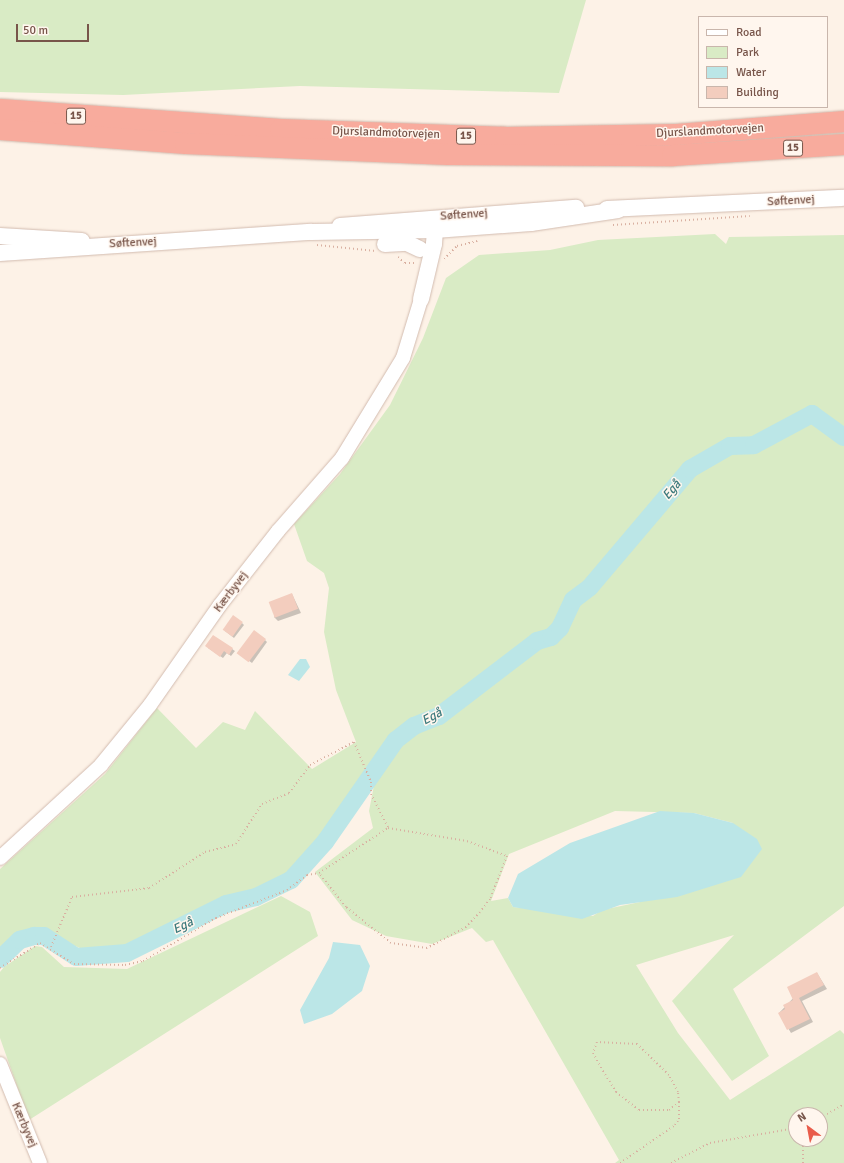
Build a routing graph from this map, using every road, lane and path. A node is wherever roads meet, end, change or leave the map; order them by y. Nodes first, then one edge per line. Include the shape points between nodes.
1 (0, 109) edge
2 (844, 109) edge
3 (844, 117) edge
4 (152, 121) junction
5 (844, 121) edge
6 (0, 128) edge
7 (780, 128) junction
8 (844, 144) edge
9 (741, 152) junction
10 (844, 154) edge
11 (844, 198) edge
12 (428, 226) junction
13 (311, 232) junction
14 (329, 233) junction
15 (0, 236) edge
16 (99, 245) junction
17 (420, 249) junction
18 (0, 253) edge
19 (421, 299) junction
20 (388, 828) junction
21 (0, 858) edge
22 (319, 873) junction
23 (51, 947) junction
24 (0, 968) edge
25 (0, 1064) edge
26 (679, 1102) junction
27 (844, 1104) edge
28 (828, 1113) edge
29 (788, 1129) edge
30 (803, 1147) edge
31 (40, 1163) edge
32 (620, 1163) edge
33 (671, 1163) edge
34 (803, 1163) edge

1 - 4 highway, Djurslandmotorvejen / 15
2 - 4 highway via 597,126
3 - 7 highway
4 - 7 highway, Djurslandmotorvejen / 15 via 505,137 676,134
5 - 7 highway, Djurslandmotorvejen / 15
6 - 9 highway, Djurslandmotorvejen / 15 via 185,143 448,154 610,156
8 - 9 highway, Djurslandmotorvejen / 15
9 - 10 highway
11 - 12 main road, Søftenvej via 618,210 585,208
12 - 13 main road, Søftenvej via 357,223
12 - 14 main road, Søftenvej
12 - 17 main road
12 - 19 main road
13 - 14 main road, Søftenvej
13 - 16 main road, Søftenvej
14 - 17 main road via 356,242 407,243
15 - 16 main road, Søftenvej via 65,238
16 - 18 main road, Søftenvej
17 - 19 main road
19 - 21 street, Kærbyvej via 403,358 342,458 278,531 220,605 150,705 100,765
20 - 22 path
20 - 22 path via 466,841 507,856 490,899 466,927 427,948 391,943 346,907
20 - 23 path via 371,794 371,782 354,742 310,765 293,790 256,810 236,844 205,852 149,888 72,897 56,941
22 - 23 path via 307,875 288,890 216,918 143,961 125,965 74,964 57,957
23 - 24 path via 33,944
25 - 31 street, Kærbyvej
26 - 26 path via 669,1075 644,1049 609,1040 597,1042 593,1047 592,1053 616,1092 639,1110 669,1110
26 - 32 path via 679,1119 675,1125
27 - 28 path
29 - 33 path via 710,1144
30 - 34 path

